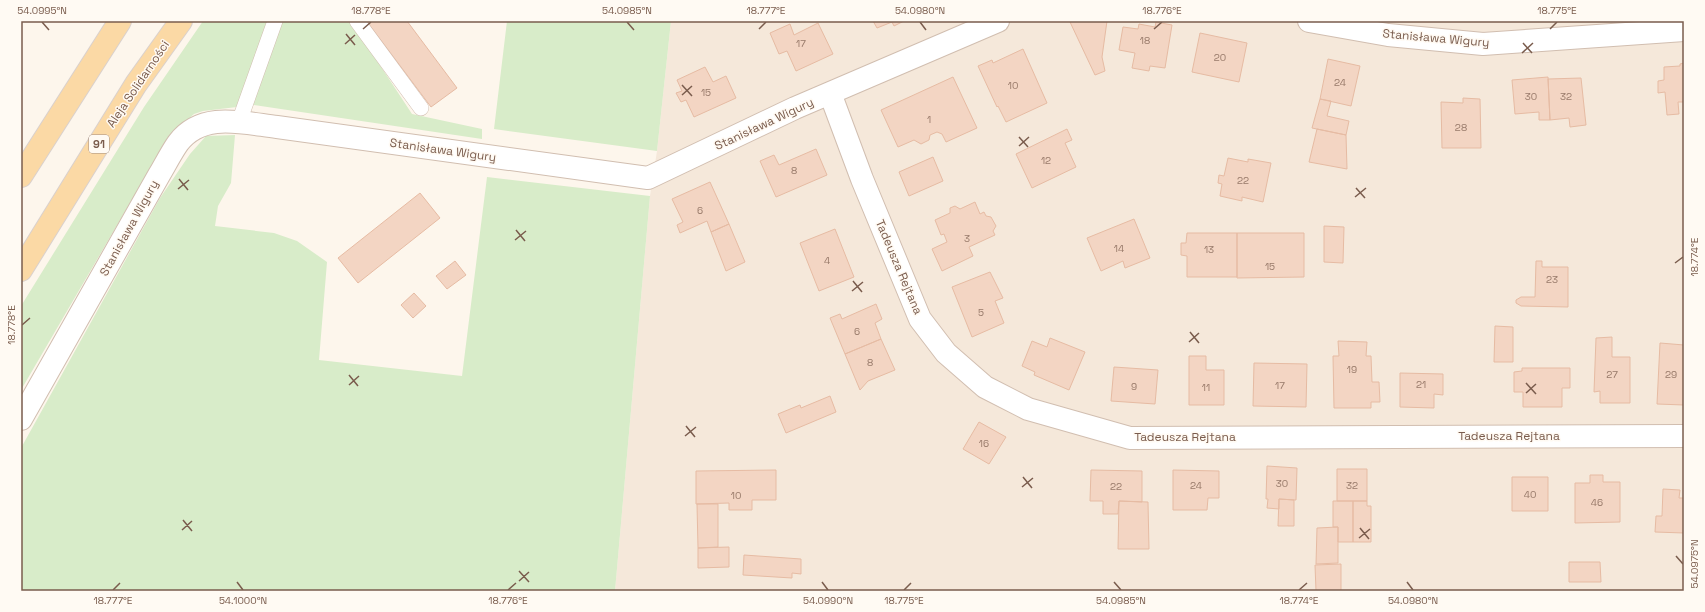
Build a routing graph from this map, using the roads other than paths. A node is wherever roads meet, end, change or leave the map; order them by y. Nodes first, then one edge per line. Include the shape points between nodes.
1 (120, 21) edge
2 (181, 21) edge
3 (274, 21) edge
4 (357, 21) edge
5 (998, 21) edge
6 (1309, 21) edge
7 (1684, 30) edge
8 (830, 93) junction
9 (422, 108) dead end
10 (239, 122) junction
11 (21, 176) edge
12 (21, 270) edge
13 (21, 419) edge
14 (1684, 436) edge

1 - 11 main road
2 - 12 main road, Aleja Solidarności / 91 via 136,84
3 - 10 lane
4 - 9 lane
5 - 8 street, Stanisława Wigury
6 - 7 street, Stanisława Wigury via 1388,35 1483,44
8 - 10 street, Stanisława Wigury via 648,178
8 - 14 street, Tadeusza Rejtana via 862,179 920,319 946,353 985,387 1028,409 1130,438
10 - 13 street, Stanisława Wigury via 209,122 194,129 179,142

